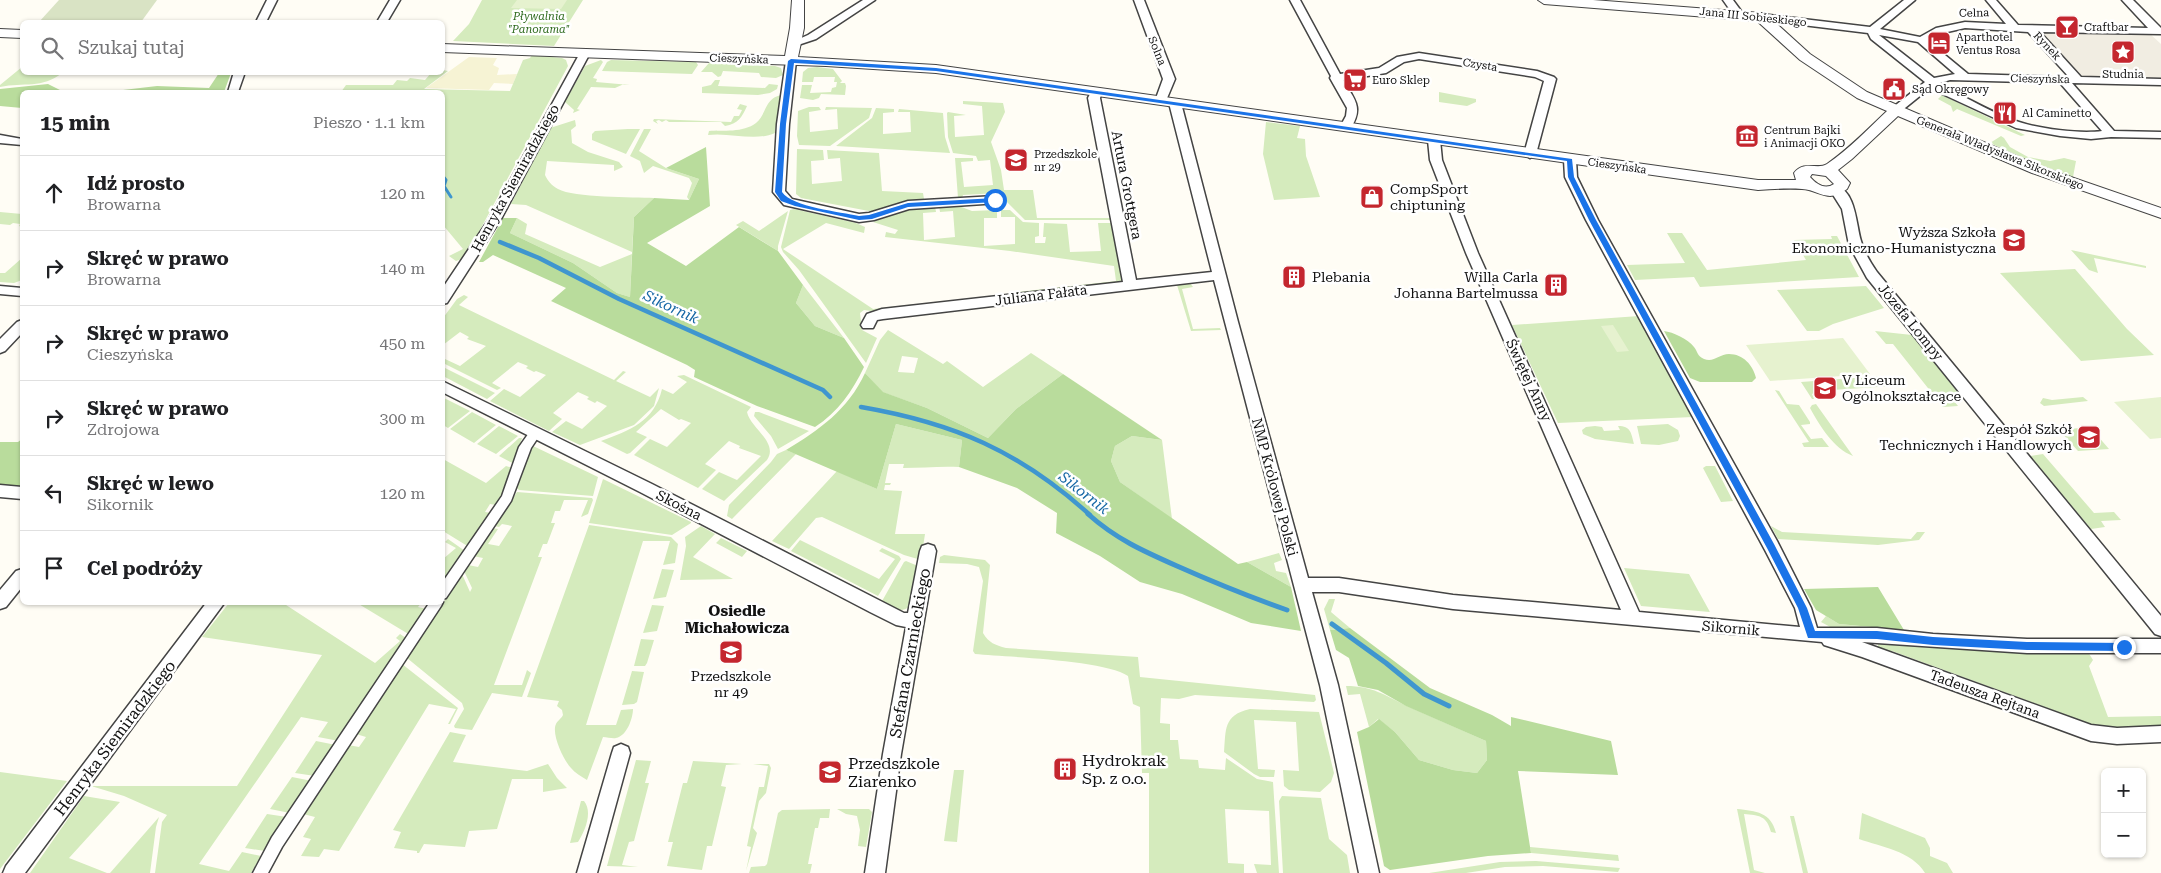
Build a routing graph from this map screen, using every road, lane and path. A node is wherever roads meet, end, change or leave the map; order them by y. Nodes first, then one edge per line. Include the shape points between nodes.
1 (272, 0) edge
2 (395, 0) edge
3 (798, 0) edge
4 (870, 0) edge
5 (1139, 0) edge
6 (1295, 0) edge
7 (1544, 0) edge
8 (1728, 0) edge
9 (1910, 0) edge
10 (1991, 0) edge
11 (2127, 0) edge
12 (1625, 4) edge
13 (1739, 15) junction
14 (1761, 17) junction
15 (262, 20) edge
16 (383, 20) edge
17 (2013, 26) junction
18 (2031, 29) junction
19 (1872, 30) junction
20 (2155, 32) edge
21 (0, 33) edge
22 (20, 34) edge
23 (1921, 40) junction
24 (795, 43) junction
25 (2161, 44) edge
26 (445, 48) edge
27 (585, 53) junction
28 (791, 61) junction
29 (239, 75) edge
30 (1964, 76) junction
31 (1335, 78) junction
32 (2077, 79) junction
33 (2063, 80) junction
34 (1931, 82) junction
35 (2161, 82) edge
36 (234, 90) edge
37 (1096, 92) junction
38 (1168, 102) junction
39 (1896, 110) junction
40 (1346, 127) junction
41 (2111, 134) junction
42 (2161, 135) edge
43 (0, 139) edge
44 (1434, 140) junction
45 (20, 142) edge
46 (1530, 154) junction
47 (1570, 160) junction
48 (1827, 171) junction
49 (1808, 184) junction
50 (1836, 190) junction
51 (995, 200) dead end
52 (2161, 213) edge
53 (1219, 275) junction
54 (1130, 285) junction
55 (0, 290) edge
56 (20, 292) edge
57 (445, 295) edge
58 (868, 325) dead end
59 (20, 327) edge
60 (0, 348) edge
61 (445, 388) edge
62 (535, 433) junction
63 (0, 491) edge
64 (20, 493) edge
65 (928, 551) dead end
66 (20, 578) edge
67 (1302, 585) junction
68 (445, 590) edge
69 (0, 602) edge
70 (215, 605) edge
71 (435, 605) edge
72 (1632, 618) junction
73 (916, 621) junction
74 (2161, 629) edge
75 (1812, 635) junction
76 (2161, 646) edge
77 (2161, 734) edge
78 (621, 753) dead end
79 (13, 873) edge
80 (260, 873) edge
81 (587, 873) edge
82 (875, 873) edge
83 (1369, 873) edge

1 - 15 street
2 - 16 street
3 - 24 street
4 - 24 street via 812,37
5 - 38 street, Solna via 1169,79
6 - 31 street
7 - 12 street, Jana III Sobieskiego
8 - 13 street
9 - 19 street
10 - 17 street
11 - 20 street
12 - 13 street, Jana III Sobieskiego
13 - 14 street, Jana III Sobieskiego
14 - 19 street, Jana III Sobieskiego
14 - 39 street, Generała Władysława Sikorskiego via 1805,58 1862,95
17 - 18 street, Celna
17 - 23 street, Celna via 1951,26
18 - 20 street, Rynek
18 - 32 street, Rynek
19 - 23 street, Jana III Sobieskiego
19 - 34 street via 1875,37
20 - 25 street
21 - 22 street
23 - 30 street
24 - 28 street
26 - 27 street, Cieszyńska
27 - 28 street, Cieszyńska
27 - 57 street, Henryka Siemiradzkiego via 495,218
28 - 37 street, Cieszyńska via 936,69
28 - 51 street via 779,192 784,200 859,218 908,205
29 - 36 street
30 - 33 street, Cieszyńska
30 - 34 street, Cieszyńska
31 - 40 street via 1353,108
31 - 46 street, Czysta via 1382,71 1401,59 1419,56 1537,74 1550,79
32 - 33 street, Cieszyńska
32 - 35 street
33 - 41 street
34 - 39 street, Cieszyńska
34 - 41 street via 2016,125 2091,136
37 - 38 street, Cieszyńska
37 - 54 street, Artura Grottgera via 1094,98
38 - 40 street, Cieszyńska
38 - 53 street, NMP Królowej Polski
39 - 48 street, Cieszyńska
39 - 52 street, Generała Władysława Sikorskiego via 2037,170
40 - 44 street, Cieszyńska
41 - 42 street
43 - 45 street
44 - 46 street, Cieszyńska
44 - 72 street, Świętej Anny via 1436,160 1472,253 1628,602
46 - 47 street, Cieszyńska
47 - 49 street, Cieszyńska via 1758,185
47 - 75 street via 1571,177 1592,220 1771,546 1803,608
48 - 49 street via 1804,171 1802,178
48 - 50 street via 1842,183
49 - 50 street, Cieszyńska via 1818,189
50 - 74 street, Józefa Lompy via 1849,206 1854,242 1872,275
53 - 54 street, Juliana Fałata
53 - 67 street, NMP Królowej Polski
54 - 58 street, Juliana Fałata via 882,314 872,317
55 - 56 street
59 - 60 street
61 - 62 street, Skośna
62 - 68 street via 526,444 507,498
62 - 73 street, Skośna via 883,611 902,620
63 - 64 street
65 - 73 street, Stefana Czarnieckiego
66 - 69 street
67 - 72 street, Sikornik via 1339,586 1453,602
67 - 83 street, NMP Królowej Polski via 1329,685
70 - 79 street, Henryka Siemiradzkiego
71 - 80 street via 277,842
72 - 75 street, Sikornik
73 - 82 street, Stefana Czarnieckiego
75 - 76 street, Sikornik via 1877,635 2027,646
75 - 77 street, Tadeusza Rejtana via 1863,650 2091,733 2117,736
78 - 81 street

